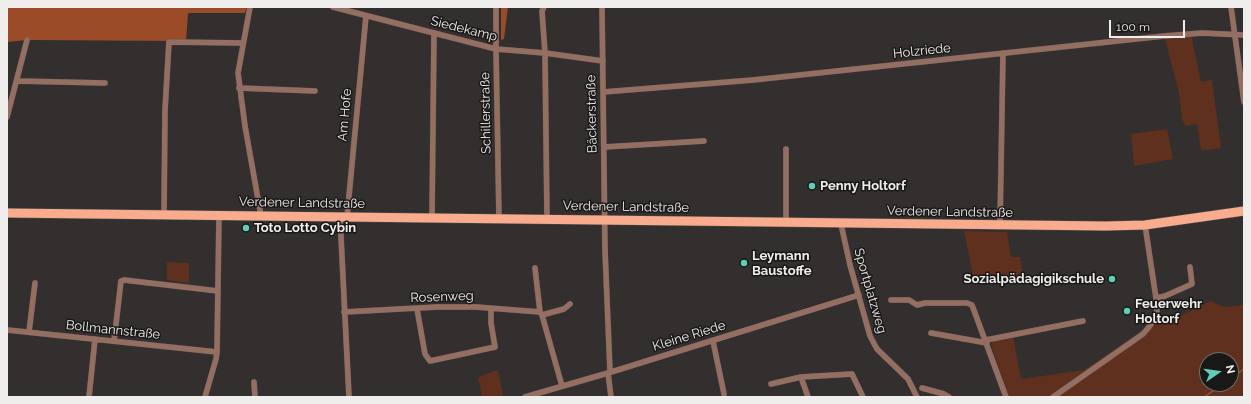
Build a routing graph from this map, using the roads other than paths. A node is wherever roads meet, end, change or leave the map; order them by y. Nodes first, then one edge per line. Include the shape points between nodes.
1 (250, 7) edge
2 (333, 7) edge
3 (496, 7) edge
4 (544, 7) edge
5 (602, 7) edge
6 (1231, 7) edge
7 (366, 16) junction
8 (434, 33) junction
9 (1235, 35) junction
10 (1244, 35) edge
11 (27, 40) dead end
12 (243, 43) junction
13 (496, 50) junction
14 (545, 53) junction
15 (1003, 53) junction
16 (603, 61) junction
17 (17, 81) junction
18 (106, 83) dead end
19 (240, 88) junction
20 (315, 91) dead end
21 (603, 92) junction
22 (1244, 102) edge
23 (7, 117) edge
24 (704, 141) dead end
25 (604, 147) junction
26 (786, 148) dead end
27 (1244, 211) edge
28 (7, 213) edge
29 (164, 215) junction
30 (219, 215) junction
31 (261, 216) junction
32 (343, 217) junction
33 (432, 218) junction
34 (499, 219) junction
35 (547, 220) junction
36 (606, 220) junction
37 (786, 223) junction
38 (841, 224) junction
39 (1145, 225) junction
40 (1000, 226) junction
41 (1190, 267) dead end
42 (535, 268) dead end
43 (35, 283) dead end
44 (218, 291) junction
45 (859, 295) junction
46 (1156, 298) junction
47 (891, 300) dead end
48 (570, 304) dead end
49 (492, 308) junction
50 (417, 309) junction
51 (344, 312) junction
52 (541, 314) junction
53 (1083, 321) dead end
54 (7, 330) edge
55 (29, 332) junction
56 (931, 333) dead end
57 (95, 339) junction
58 (114, 341) junction
59 (713, 341) junction
60 (987, 341) junction
61 (217, 352) junction
62 (609, 373) junction
63 (801, 377) junction
64 (254, 382) dead end
65 (771, 384) dead end
66 (562, 386) junction
67 (922, 388) dead end
68 (724, 394) dead end
69 (1004, 396) edge
70 (89, 397) edge
71 (205, 397) edge
72 (255, 397) edge
73 (349, 397) edge
74 (525, 397) edge
75 (611, 397) edge
76 (808, 397) edge
77 (863, 397) edge
78 (917, 397) edge
79 (949, 397) edge
80 (1053, 397) edge

1 - 12 street
2 - 7 street, Siedekamp
3 - 13 street, Schillerstraße
4 - 14 street via 542,23
5 - 16 street, Bäckerstraße
6 - 9 street
7 - 8 street, Siedekamp
7 - 32 street, Am Hofe
8 - 13 street, Siedekamp
8 - 33 street
9 - 10 street, Holzriede
9 - 15 street, Holzriede via 1202,33
9 - 22 street
11 - 17 street
12 - 19 street via 238,73
12 - 29 street via 169,42 165,110
13 - 14 street, Siedekamp
13 - 34 street, Schillerstraße
14 - 16 street, Siedekamp
14 - 35 street
15 - 21 street, Holzriede via 753,80
15 - 40 street
16 - 21 street, Bäckerstraße
17 - 18 street
17 - 23 street
19 - 20 street
19 - 31 street
21 - 25 street, Bäckerstraße
24 - 25 street
25 - 36 street, Bäckerstraße
26 - 37 street
27 - 39 main road, Verdener Landstraße
28 - 29 main road, Verdener Landstraße
29 - 30 main road, Verdener Landstraße
30 - 31 main road, Verdener Landstraße
30 - 44 street
31 - 32 main road, Verdener Landstraße
32 - 33 main road, Verdener Landstraße
32 - 51 street, Am Hofe
33 - 34 main road, Verdener Landstraße
34 - 35 main road, Verdener Landstraße
35 - 36 main road, Verdener Landstraße
36 - 37 main road, Verdener Landstraße
36 - 62 street, Bäckerstraße
37 - 38 main road, Verdener Landstraße
38 - 40 main road, Verdener Landstraße
38 - 45 street, Sportplatzweg
39 - 40 main road, Verdener Landstraße
39 - 46 street
41 - 46 street via 1192,284
42 - 52 street
43 - 55 street
44 - 58 street via 121,281
44 - 61 street
45 - 59 street, Kleine Riede
45 - 78 street, Sportplatzweg via 870,336 877,349 908,379
46 - 80 street via 1157,312 1150,327 1143,334
47 - 60 street via 910,300 917,305 972,305
48 - 52 street, Rosenweg via 564,309
49 - 50 street, Rosenweg
49 - 50 street via 491,323 495,347 430,361 425,354
49 - 52 street, Rosenweg
50 - 51 street, Rosenweg
51 - 73 street, Am Hofe
52 - 66 street
53 - 60 street
54 - 55 street, Bollmannstraße
55 - 57 street, Bollmannstraße
56 - 60 street
57 - 58 street, Bollmannstraße
57 - 70 street
58 - 61 street, Bollmannstraße
59 - 62 street, Kleine Riede
59 - 68 street
60 - 69 street
61 - 71 street
62 - 66 street, Kleine Riede
62 - 75 street, Bäckerstraße
63 - 65 street
63 - 76 street
63 - 77 street via 852,374
64 - 72 street
66 - 74 street, Kleine Riede
67 - 79 street

